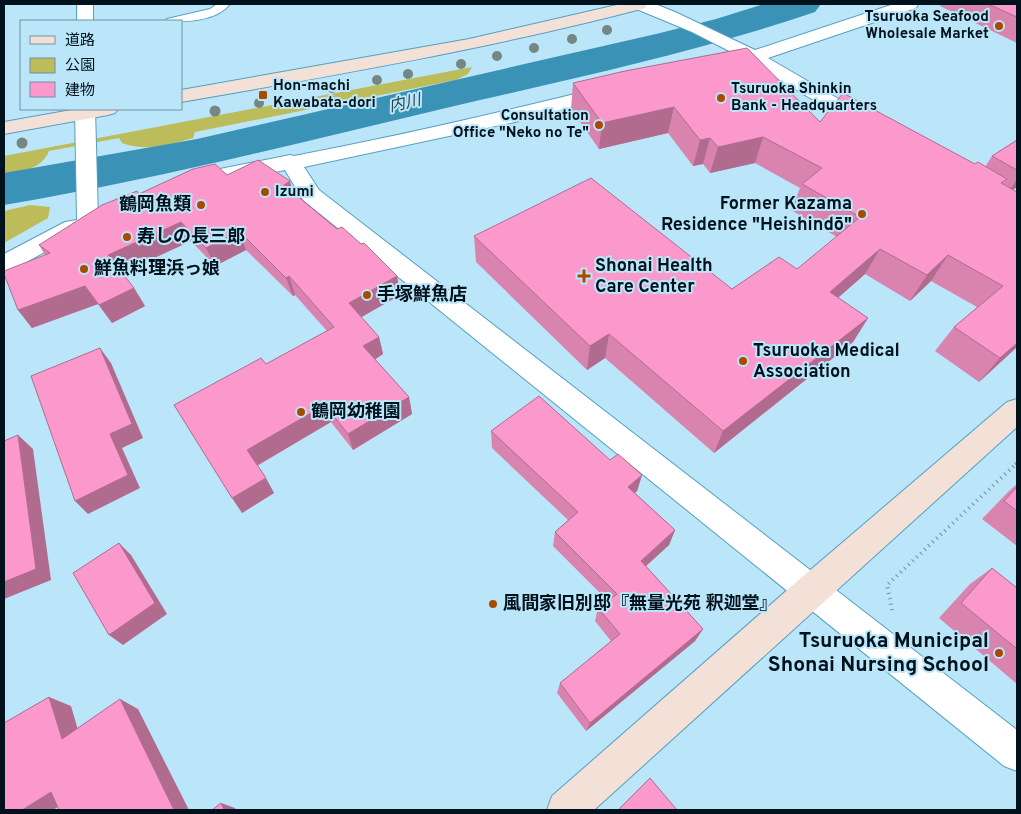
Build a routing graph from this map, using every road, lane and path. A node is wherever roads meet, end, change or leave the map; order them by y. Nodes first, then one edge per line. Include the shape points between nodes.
1 (85, 4) edge
2 (224, 4) edge
3 (640, 4) edge
4 (910, 4) edge
5 (85, 20) edge
6 (176, 20) edge
7 (748, 55) junction
8 (696, 70) edge
9 (622, 88) edge
10 (182, 96) edge
11 (85, 111) edge
12 (4, 128) edge
13 (879, 130) edge
14 (290, 161) junction
15 (168, 188) edge
16 (4, 264) edge
17 (1017, 410) edge
18 (1017, 463) edge
19 (812, 589) junction
20 (893, 614) dead end
21 (1017, 753) edge
22 (566, 810) edge

1 - 5 street
2 - 6 lane via 214,12
3 - 7 street via 661,11
3 - 10 street via 487,42
4 - 7 street
7 - 8 street
7 - 13 street
9 - 14 street via 515,116 358,150
11 - 12 street
11 - 16 street via 93,210
14 - 15 street
14 - 19 street via 311,195
17 - 19 street
18 - 20 path via 887,586
19 - 21 street
19 - 22 street

